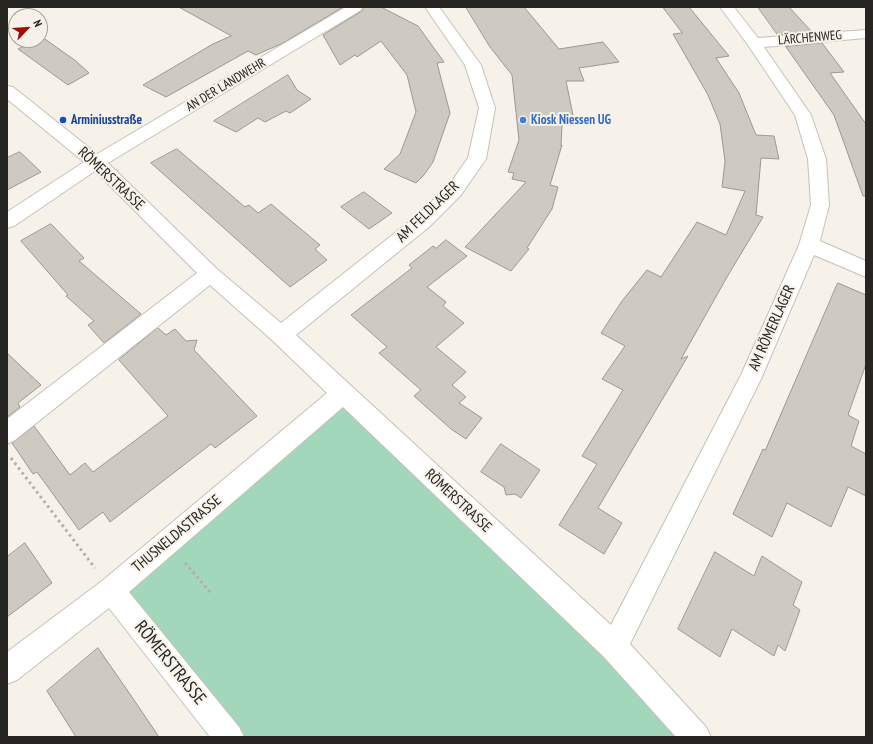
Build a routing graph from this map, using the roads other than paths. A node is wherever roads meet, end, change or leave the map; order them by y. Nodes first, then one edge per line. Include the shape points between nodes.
1 (356, 7) edge
2 (432, 7) edge
3 (727, 7) edge
4 (866, 34) edge
5 (754, 43) junction
6 (7, 91) edge
7 (96, 162) junction
8 (7, 222) edge
9 (809, 245) junction
10 (866, 269) edge
11 (210, 274) junction
12 (281, 335) junction
13 (343, 393) junction
14 (7, 433) edge
15 (111, 590) junction
16 (614, 647) junction
17 (7, 670) edge
18 (229, 737) edge
19 (696, 737) edge

1 - 7 street, AN DER LANDWEHR
2 - 12 street, AM FELDLAGER via 473,65 486,108 477,159 455,190 422,222
3 - 5 street, AM RÖMERLAGER
4 - 5 street, LÄRCHENWEG
5 - 9 street, AM RÖMERLAGER via 803,115 817,159 820,205
6 - 7 street, RÖMERSTRASSE
7 - 8 street
7 - 11 street, RÖMERSTRASSE
9 - 10 street
9 - 16 street, AM RÖMERLAGER via 750,378
11 - 12 street, RÖMERSTRASSE
11 - 14 street
12 - 13 street, RÖMERSTRASSE
13 - 15 street, THUSNELDASTRASSE
13 - 16 street, RÖMERSTRASSE
15 - 17 street, THUSNELDASTRASSE
15 - 18 street, RÖMERSTRASSE
16 - 19 street, RÖMERSTRASSE

